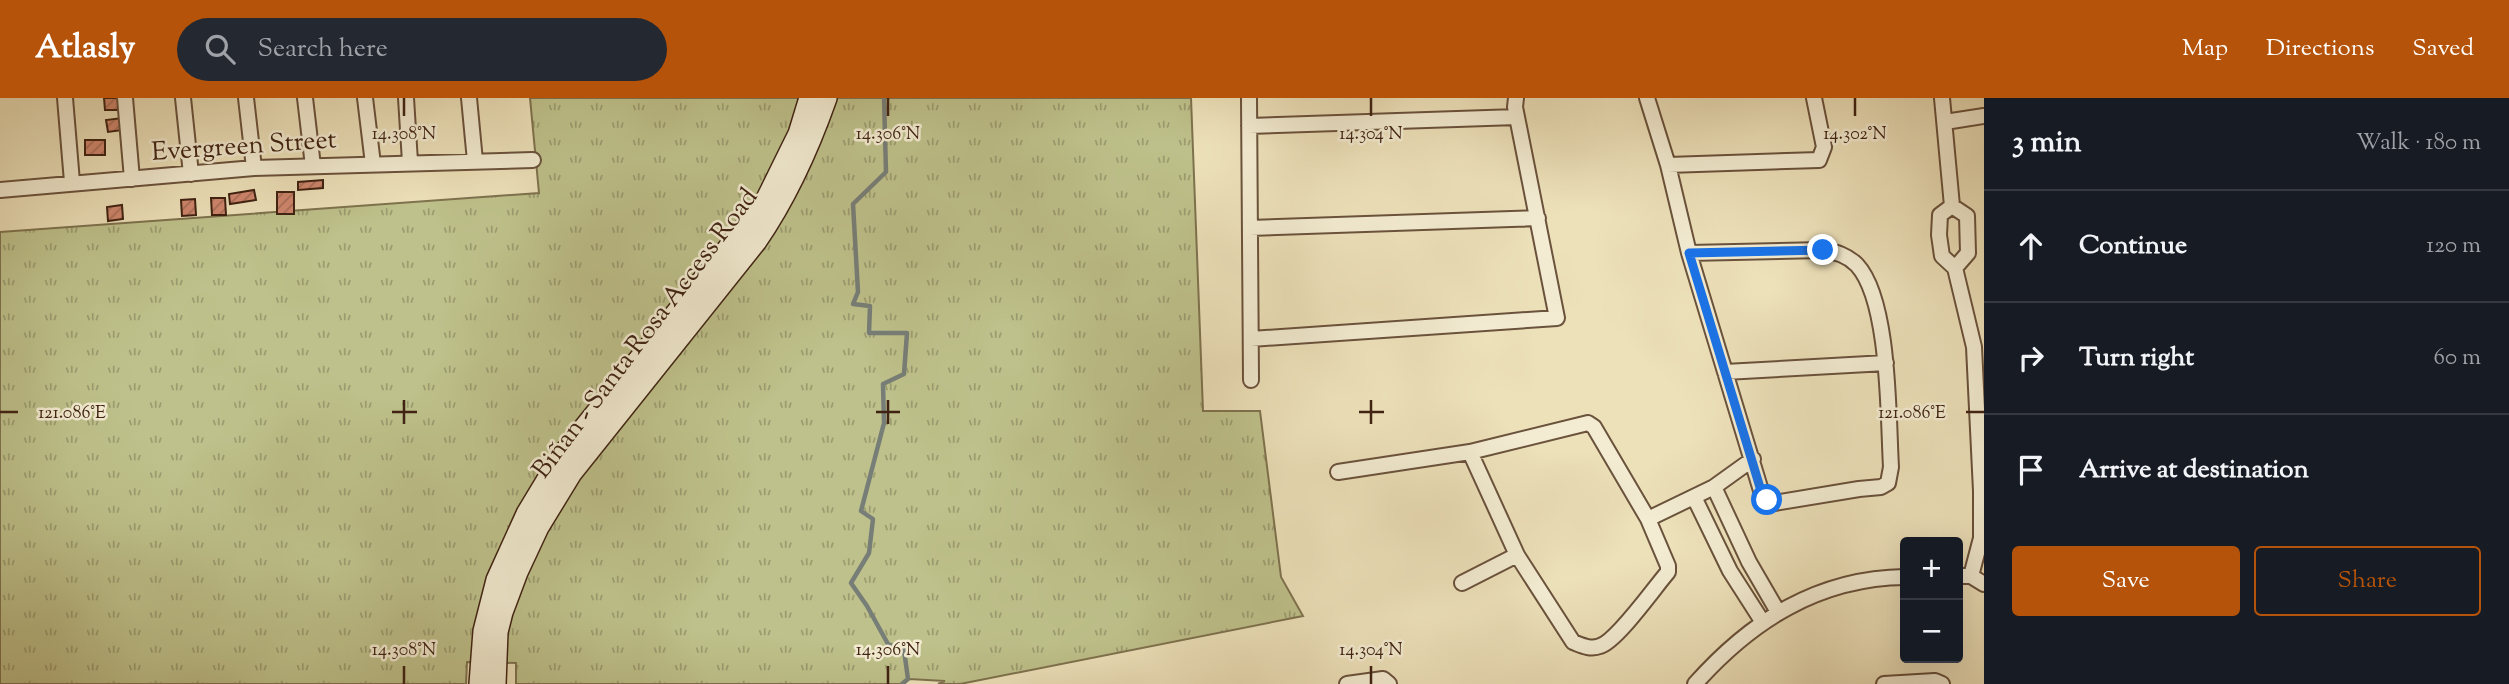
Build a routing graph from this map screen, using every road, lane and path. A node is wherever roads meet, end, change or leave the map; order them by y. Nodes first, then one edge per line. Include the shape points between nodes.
1 (65, 98) edge
2 (125, 98) edge
3 (183, 98) edge
4 (246, 98) edge
5 (305, 98) edge
6 (365, 98) edge
7 (406, 98) edge
8 (468, 98) edge
9 (810, 98) edge
10 (826, 98) edge
11 (1249, 98) edge
12 (1516, 98) edge
13 (1647, 98) edge
14 (1814, 98) edge
15 (1942, 98) edge
16 (1984, 116) edge
17 (1517, 117) junction
18 (1945, 121) junction
19 (1249, 126) junction
20 (533, 160) dead end
21 (475, 161) junction
22 (410, 162) junction
23 (373, 164) junction
24 (1668, 165) junction
25 (313, 166) junction
26 (254, 168) junction
27 (191, 174) junction
28 (132, 179) junction
29 (72, 182) junction
30 (0, 190) edge
31 (1952, 206) junction
32 (1538, 218) junction
33 (1250, 228) junction
34 (747, 240) junction
35 (1689, 253) junction
36 (1955, 268) junction
37 (1251, 339) junction
38 (1885, 363) junction
39 (1725, 372) junction
40 (1251, 380) dead end
41 (1471, 453) junction
42 (1753, 459) junction
43 (1338, 472) dead end
44 (1714, 487) junction
45 (1694, 497) junction
46 (1648, 519) junction
47 (1517, 555) junction
48 (1964, 576) edge
49 (1900, 577) edge
50 (1462, 583) dead end
51 (1984, 584) edge
52 (1779, 612) junction
53 (1762, 621) junction
54 (490, 632) junction
55 (480, 684) edge
56 (495, 684) edge
57 (1347, 684) edge
58 (1389, 684) edge
59 (1695, 684) edge
60 (1884, 684) edge
61 (1942, 684) edge

1 - 29 street
2 - 28 street
3 - 27 street
4 - 26 street
5 - 25 street
6 - 23 street
7 - 22 street
8 - 21 street
9 - 34 main road, Biñan - Santa Rosa Access Road via 799,134
10 - 34 main road, Biñan - Santa Rosa Access Road via 778,209
11 - 19 street
12 - 17 street
13 - 24 street
14 - 24 street via 1824,147 1819,160
15 - 18 street
16 - 18 street
17 - 19 street
17 - 32 street
18 - 31 street
19 - 33 street
20 - 21 street, Evergreen Street
21 - 22 street, Evergreen Street
22 - 23 street, Evergreen Street
23 - 25 street, Evergreen Street
24 - 35 street
25 - 26 street, Evergreen Street
26 - 27 street, Evergreen Street
27 - 28 street, Evergreen Street
28 - 29 street, Evergreen Street
29 - 30 street, Evergreen Street
31 - 36 street via 1940,215 1939,235 1942,256
31 - 36 street via 1966,216 1968,233 1968,253
32 - 33 street
32 - 37 street via 1557,318
33 - 37 street
34 - 54 main road, Biñan - Santa Rosa Access Road via 562,456 527,513 498,580
35 - 38 street via 1840,253 1856,263 1866,278 1884,338
35 - 39 street
36 - 48 street via 1973,347 1981,538
37 - 40 street
38 - 39 street
38 - 42 street via 1888,483 1774,503 1762,494
39 - 42 street
41 - 43 street
41 - 46 street via 1588,424
41 - 47 street
42 - 44 street
44 - 45 street
44 - 52 street via 1749,562
45 - 46 street
45 - 53 street via 1730,571
46 - 47 street via 1668,572 1599,647 1573,642
47 - 50 street
48 - 51 street
49 - 52 street via 1830,589
52 - 53 street
53 - 59 street
54 - 55 main road, Biñan - Santa Rosa Access Road
54 - 56 main road, Biñan - Santa Rosa Access Road
57 - 58 street via 1383,678
60 - 61 street

